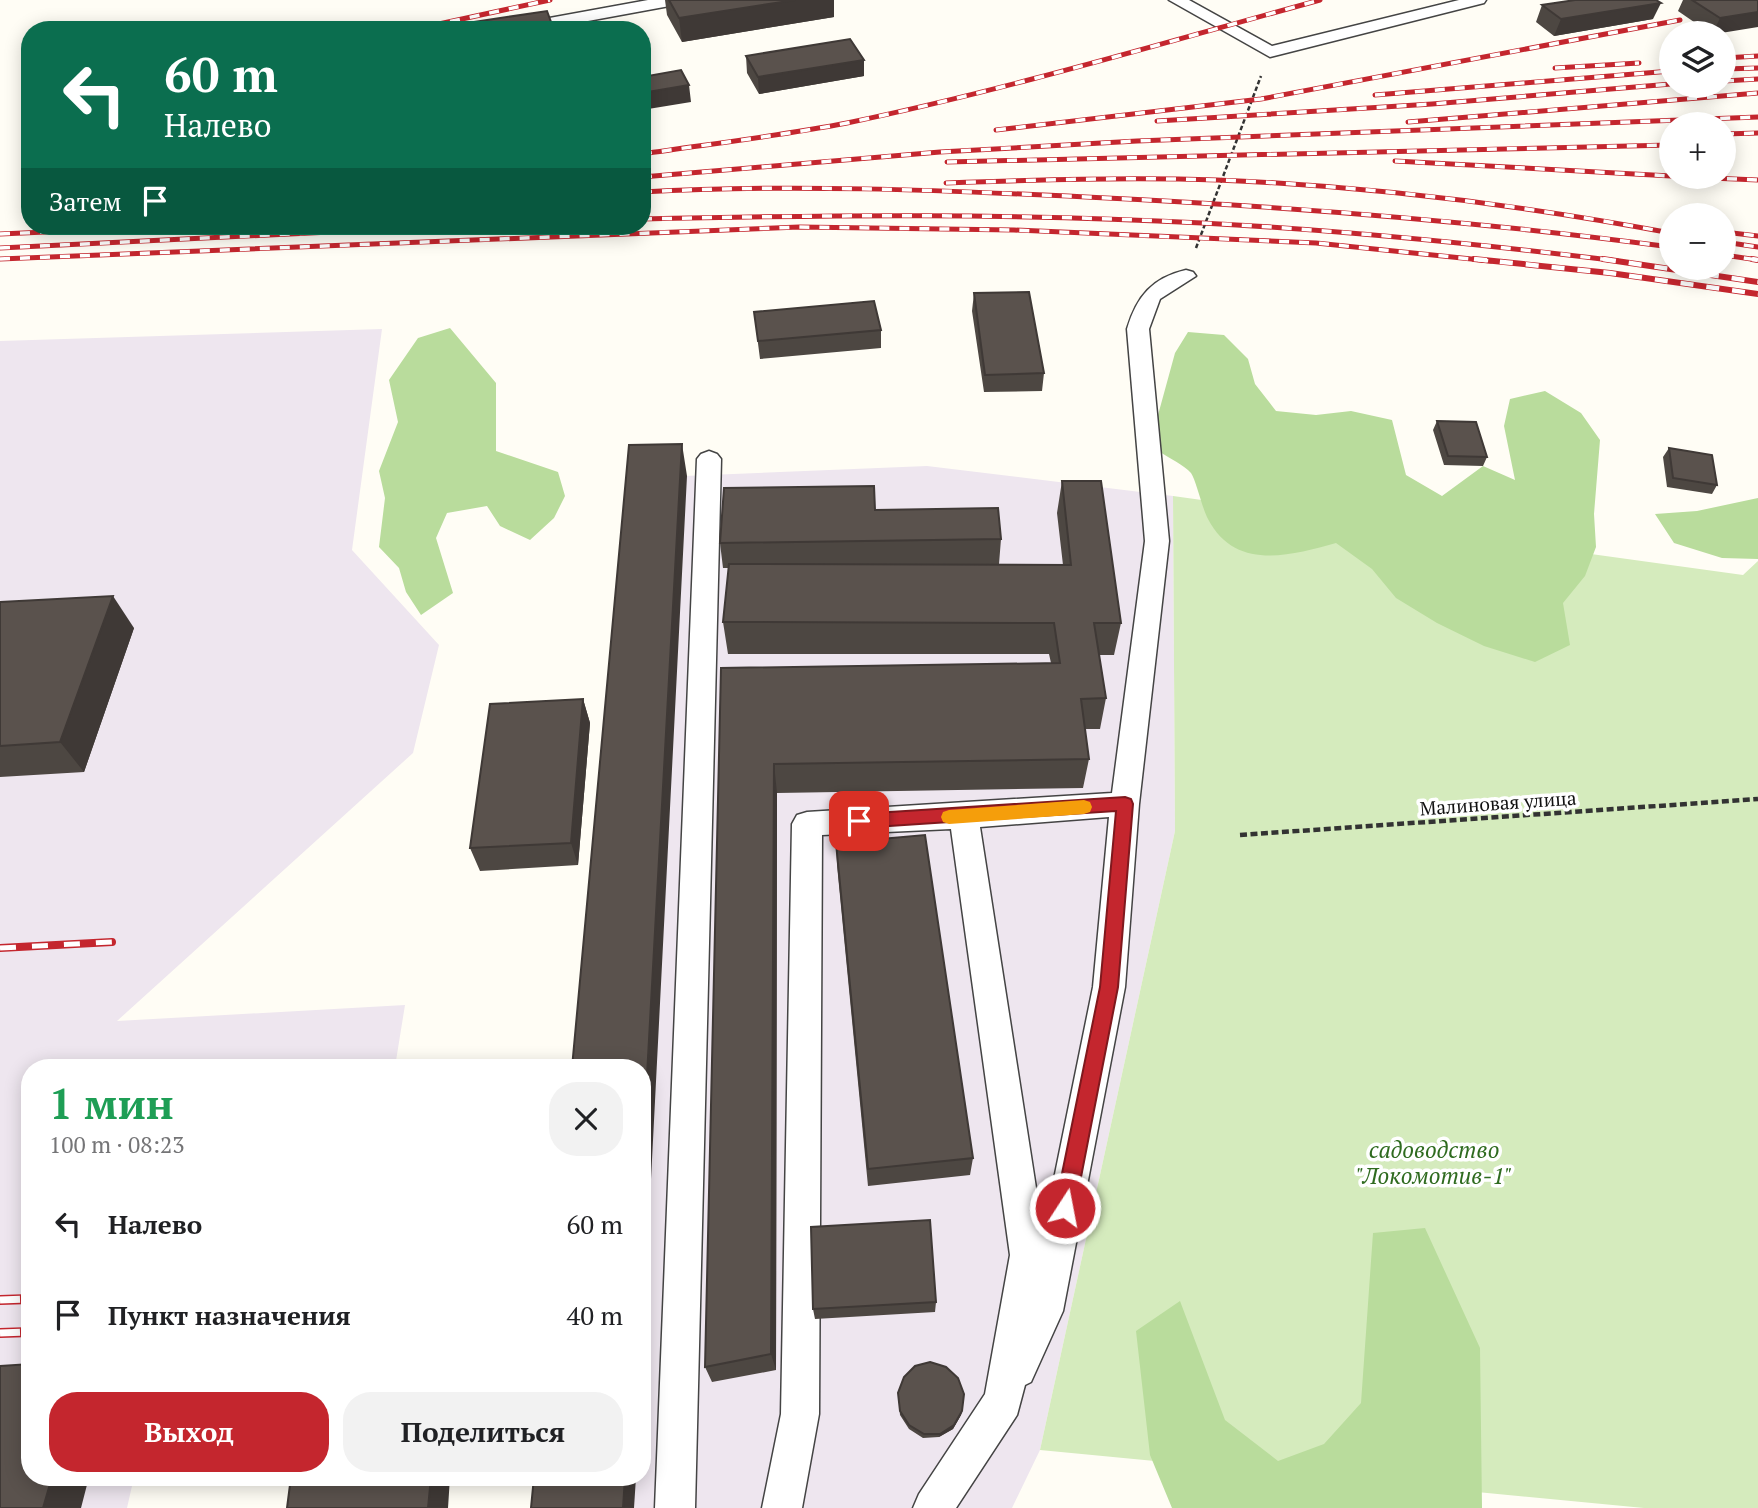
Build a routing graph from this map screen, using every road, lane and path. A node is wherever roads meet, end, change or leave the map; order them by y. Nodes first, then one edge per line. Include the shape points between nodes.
1 (675, 0) edge
2 (1177, 0) edge
3 (1478, 0) edge
4 (560, 21) edge
5 (1270, 52) junction
6 (1186, 276) joint
7 (709, 459) dead end
8 (1758, 799) edge
9 (1125, 804) junction
10 (964, 816) junction
11 (1240, 835) dead end
12 (1003, 1401) junction
13 (675, 1508) edge
14 (782, 1508) edge
15 (933, 1508) edge

1 - 4 lane
2 - 5 lane
3 - 5 lane
5 - 6 path
6 - 9 lane via 1162,285 1146,301 1138,329 1157,541
7 - 13 lane via 721,498 720,585
8 - 11 path, Малиновая улица
9 - 10 lane
9 - 12 lane via 1109,987 1045,1311
10 - 12 lane via 1028,1255
10 - 14 lane via 807,824 800,1414
12 - 15 lane

